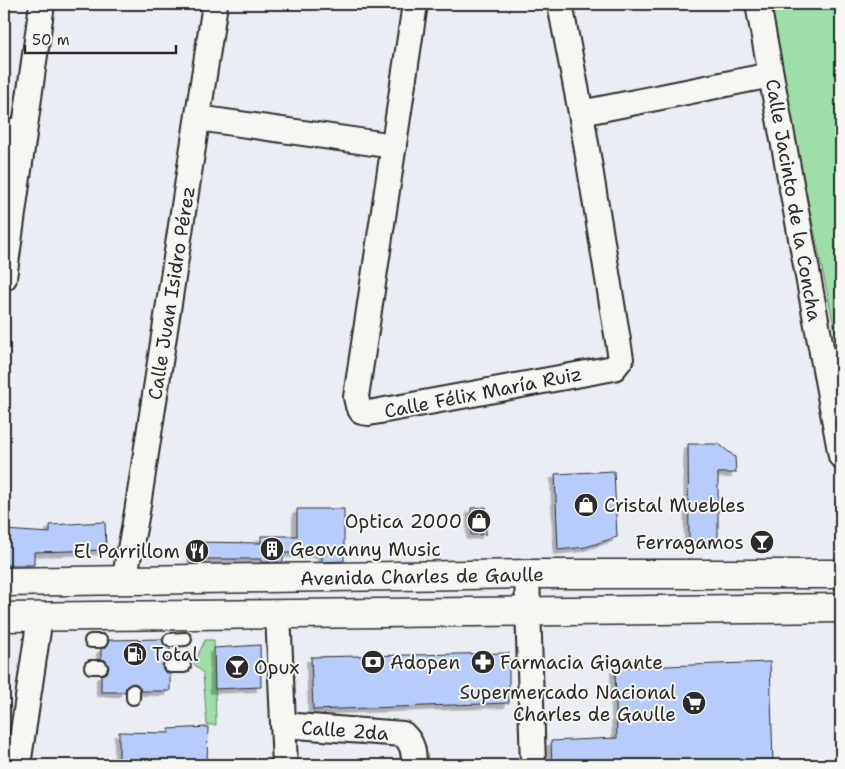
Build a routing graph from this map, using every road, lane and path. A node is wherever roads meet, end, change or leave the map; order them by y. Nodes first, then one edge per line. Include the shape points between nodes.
1 (42, 4) edge
2 (215, 4) edge
3 (415, 4) edge
4 (560, 4) edge
5 (758, 4) edge
6 (772, 75) junction
7 (581, 113) junction
8 (198, 118) junction
9 (14, 131) edge
10 (394, 146) junction
11 (4, 274) edge
12 (841, 456) edge
13 (527, 574) junction
14 (841, 574) edge
15 (124, 581) junction
16 (4, 582) edge
17 (841, 608) edge
18 (528, 611) junction
19 (278, 614) junction
20 (40, 616) junction
21 (4, 617) edge
22 (185, 639) dead end
23 (170, 640) dead end
24 (170, 666) dead end
25 (184, 666) dead end
26 (283, 725) junction
27 (14, 762) edge
28 (285, 765) edge
29 (414, 765) edge
30 (533, 765) edge

1 - 9 street
2 - 8 street, Calle Juan Isidro Pérez
3 - 10 street, Calle Félix María Ruiz
4 - 7 street, Calle Félix María Ruiz
5 - 6 street, Calle Jacinto de la Concha
6 - 7 street
6 - 12 street, Calle Jacinto de la Concha
7 - 10 street, Calle Félix María Ruiz via 622,359 614,368 369,413 362,412 356,397
8 - 10 street
8 - 15 street, Calle Juan Isidro Pérez
9 - 11 street
13 - 14 main road, Avenida Charles de Gaulle
13 - 15 main road, Avenida Charles de Gaulle
13 - 18 street
15 - 16 main road, Avenida Charles de Gaulle
17 - 18 main road, Avenida Charles de Gaulle
18 - 19 main road, Avenida Charles de Gaulle
18 - 30 street
19 - 20 main road, Avenida Charles de Gaulle
19 - 26 street
20 - 21 main road, Avenida Charles de Gaulle
20 - 27 street
22 - 23 lane
24 - 25 lane
26 - 28 street
26 - 29 street, Calle 2da via 402,734 414,751

